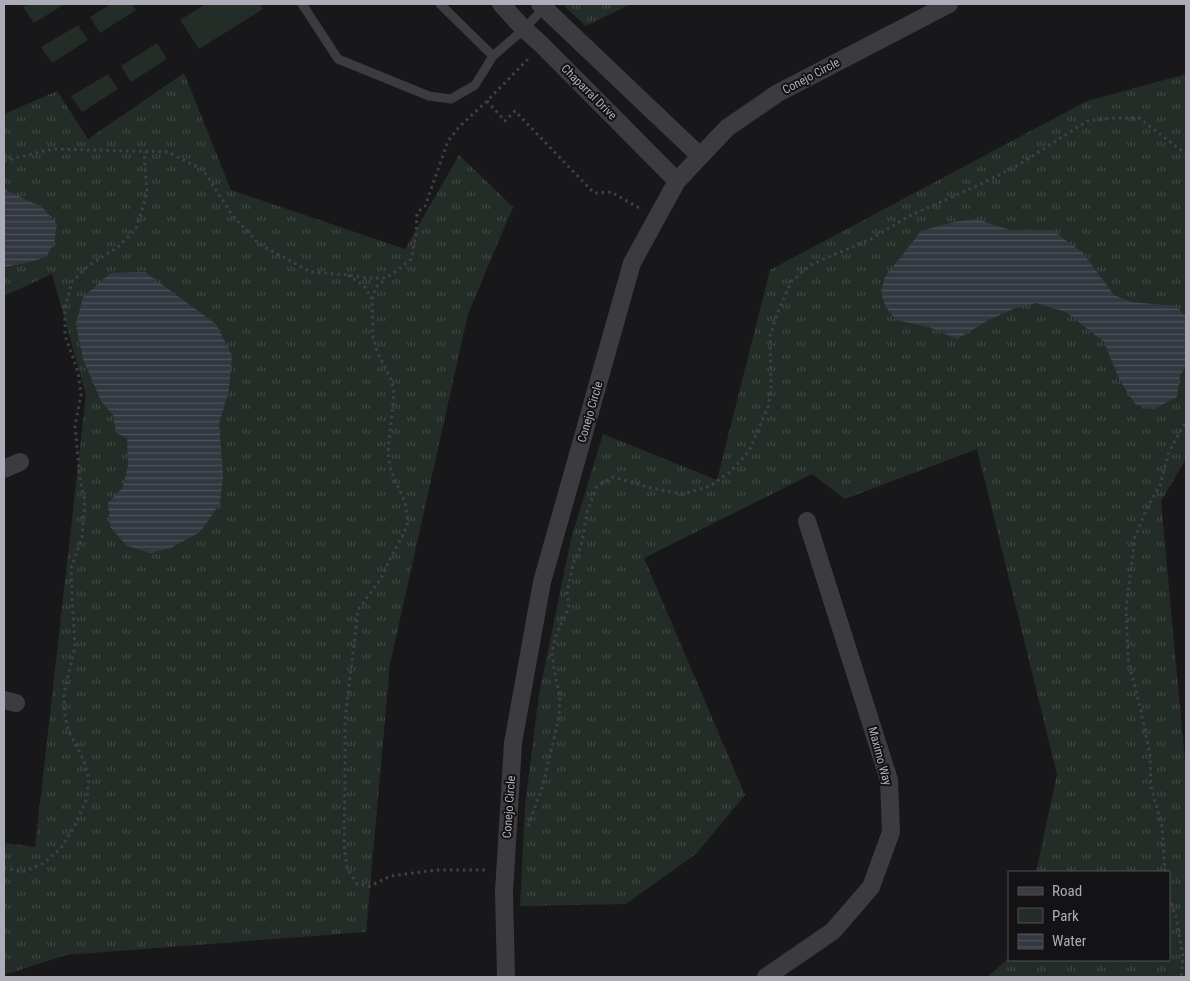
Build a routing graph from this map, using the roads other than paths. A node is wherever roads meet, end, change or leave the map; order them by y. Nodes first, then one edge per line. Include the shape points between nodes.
1 (302, 4) edge
2 (440, 4) edge
3 (501, 4) edge
4 (949, 4) edge
5 (542, 6) edge
6 (524, 28) junction
7 (493, 56) junction
8 (700, 156) junction
9 (677, 181) junction
10 (20, 462) dead end
11 (4, 470) edge
12 (807, 521) dead end
13 (506, 977) edge
14 (766, 977) edge

1 - 7 lane via 338,59 429,96 451,99 475,85
2 - 7 lane
3 - 6 street, Chaparral Drive
4 - 8 street, Conejo Circle via 778,93 727,128
5 - 6 lane
5 - 8 street
6 - 7 lane
6 - 9 street, Chaparral Drive
8 - 9 street, Conejo Circle
9 - 13 street, Conejo Circle via 632,262 542,582 513,743 504,892
10 - 11 street
12 - 14 street, Maximo Way via 889,780 891,832 872,886 833,931

